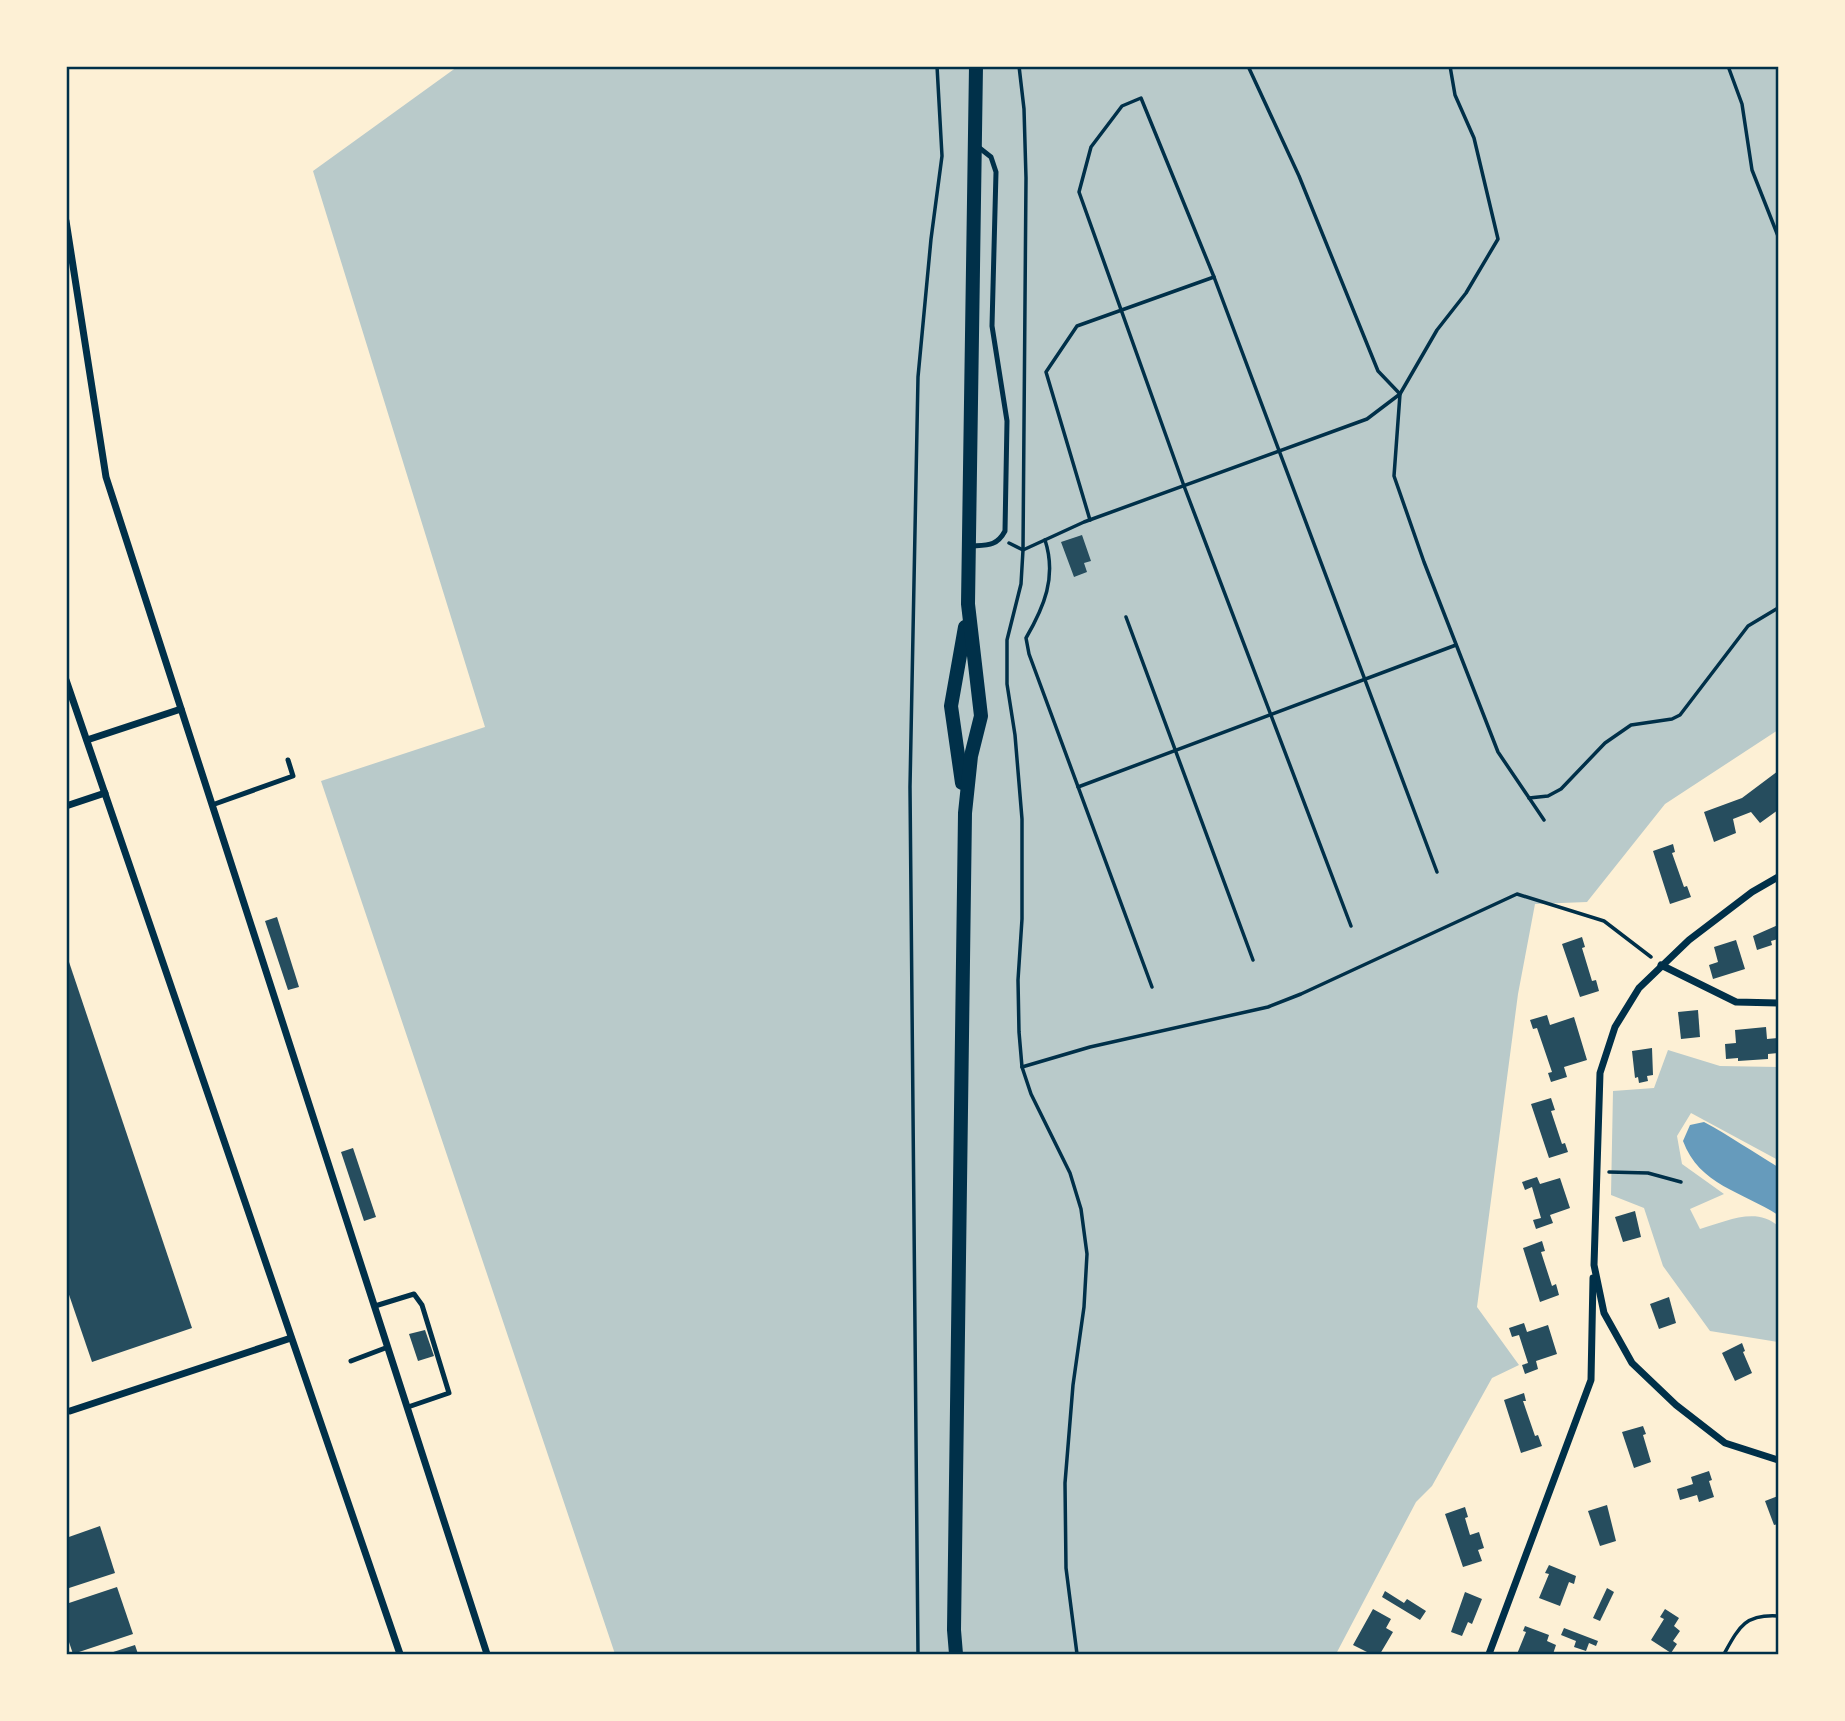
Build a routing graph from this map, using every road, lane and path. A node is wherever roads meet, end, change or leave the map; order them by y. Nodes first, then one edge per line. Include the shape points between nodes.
1 (937, 66) edge
2 (976, 66) edge
3 (1019, 66) edge
4 (1248, 66) edge
5 (1450, 66) edge
6 (1728, 66) edge
7 (975, 145) junction
8 (66, 221) edge
9 (1779, 236) edge
10 (1214, 277) junction
11 (1121, 311) junction
12 (1400, 394) junction
13 (1279, 451) junction
14 (1184, 486) junction
15 (1090, 520) junction
16 (1045, 540) junction
17 (969, 546) junction
18 (1023, 550) junction
19 (968, 604) junction
20 (1779, 608) edge
21 (1126, 617) dead end
22 (1456, 645) junction
23 (1364, 679) junction
24 (66, 680) edge
25 (181, 709) junction
26 (1270, 715) junction
27 (87, 740) junction
28 (1176, 750) junction
29 (288, 760) dead end
30 (1078, 787) junction
31 (105, 793) junction
32 (1529, 798) junction
33 (212, 805) junction
34 (66, 806) edge
35 (965, 814) junction
36 (1544, 820) dead end
37 (1437, 872) dead end
38 (1779, 877) edge
39 (1351, 926) dead end
40 (1252, 960) dead end
41 (1661, 965) junction
42 (1152, 987) dead end
43 (1779, 1003) edge
44 (1022, 1067) junction
45 (1597, 1172) junction
46 (1681, 1182) dead end
47 (1594, 1265) junction
48 (374, 1306) junction
49 (291, 1338) junction
50 (388, 1347) junction
51 (351, 1361) dead end
52 (408, 1407) junction
53 (70, 1411) dead end
54 (1779, 1460) edge
55 (1779, 1616) edge
56 (954, 1630) junction
57 (400, 1654) edge
58 (487, 1654) edge
59 (918, 1654) edge
60 (950, 1654) edge
61 (956, 1654) edge
62 (1077, 1654) edge
63 (1489, 1654) edge
64 (1724, 1654) edge

1 - 59 path via 942,156 918,377 909,787
2 - 7 main road
3 - 18 path via 1026,178
4 - 12 path via 1299,176 1378,371
5 - 12 path via 1455,95 1474,138 1498,240
6 - 9 path via 1742,104 1752,170
7 - 17 main road
7 - 17 lane via 991,157 996,172 992,326 1007,421 1005,531 991,545
8 - 25 street via 106,477
10 - 11 path
10 - 11 path via 1141,98 1122,106 1091,147 1079,192
10 - 13 path
11 - 14 path
11 - 15 path via 1077,326 1046,372
12 - 13 path via 1367,419
12 - 22 path via 1394,476
13 - 14 path
13 - 23 path
14 - 15 path
14 - 26 path
15 - 16 path
16 - 18 path
16 - 30 path via 1049,578 1042,609 1026,638
17 - 19 main road
18 - 44 path via 1021,584 1007,640 1007,684 1022,819 1018,1032
19 - 35 main road via 981,716
19 - 35 main road via 951,706
20 - 32 path via 1748,626 1680,715 1631,725 1605,743 1560,789
21 - 28 path
22 - 23 path
22 - 32 path via 1498,752
23 - 26 path
23 - 37 path
24 - 27 street
25 - 27 street
25 - 33 street
26 - 28 path
26 - 39 path
27 - 31 street
28 - 30 path
28 - 40 path
29 - 33 lane via 293,776
30 - 42 path
31 - 34 street
31 - 49 street
32 - 36 path
33 - 48 street
35 - 56 main road
38 - 41 street via 1752,891
41 - 43 street via 1736,1002
41 - 44 path via 1604,921 1517,894 1268,1007
41 - 45 street via 1639,988 1615,1027 1600,1073
44 - 62 path via 1070,1173 1087,1254 1065,1483 1066,1568
45 - 46 path via 1648,1173
45 - 47 street
47 - 54 street via 1604,1313 1632,1363 1675,1405 1725,1443
47 - 63 street via 1591,1380
48 - 50 street
48 - 52 lane via 414,1294 422,1305 449,1392
49 - 53 street
49 - 57 street
50 - 51 lane
50 - 52 street
52 - 58 street
55 - 64 path via 1758,1615 1738,1629
56 - 60 main road
56 - 61 main road

